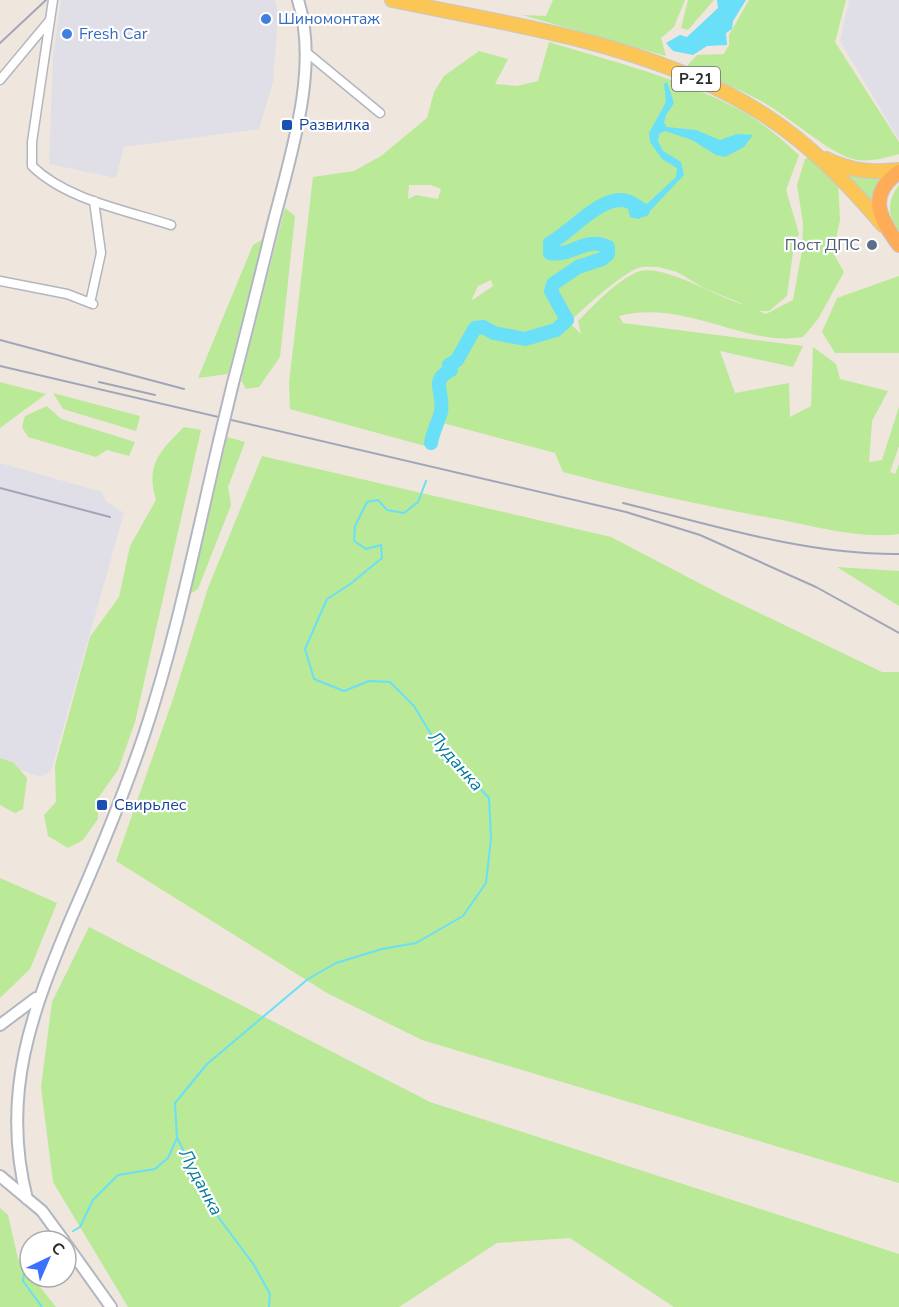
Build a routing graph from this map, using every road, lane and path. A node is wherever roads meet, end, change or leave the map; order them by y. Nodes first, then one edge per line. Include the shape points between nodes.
1 (53, 0) edge
2 (392, 0) edge
3 (300, 1) edge
4 (51, 19) junction
5 (306, 52) junction
6 (0, 80) edge
7 (380, 113) dead end
8 (816, 153) junction
9 (899, 171) edge
10 (94, 201) junction
11 (171, 225) dead end
12 (883, 225) junction
13 (897, 241) edge
14 (0, 281) edge
15 (37, 998) junction
16 (0, 1025) edge
17 (0, 1176) edge
18 (27, 1198) junction
19 (55, 1229) edge
20 (78, 1260) edge
21 (111, 1307) edge

1 - 4 street
2 - 8 main road, Р-21 via 569,38 657,64 745,103
3 - 5 street
4 - 6 street
4 - 10 street via 32,142 32,166 47,181
5 - 7 street
5 - 15 street, bridge via 293,144 174,632 144,735 113,818
8 - 9 main road, Р-21 via 855,170
8 - 12 main road, Р-21
9 - 12 highway, Р-21 via 881,193
10 - 11 street
10 - 14 street via 101,254 92,304 67,294
12 - 13 highway, Р-21
15 - 16 street
15 - 18 street via 14,1076 12,1111 14,1143
17 - 18 street
18 - 19 street
20 - 21 street

